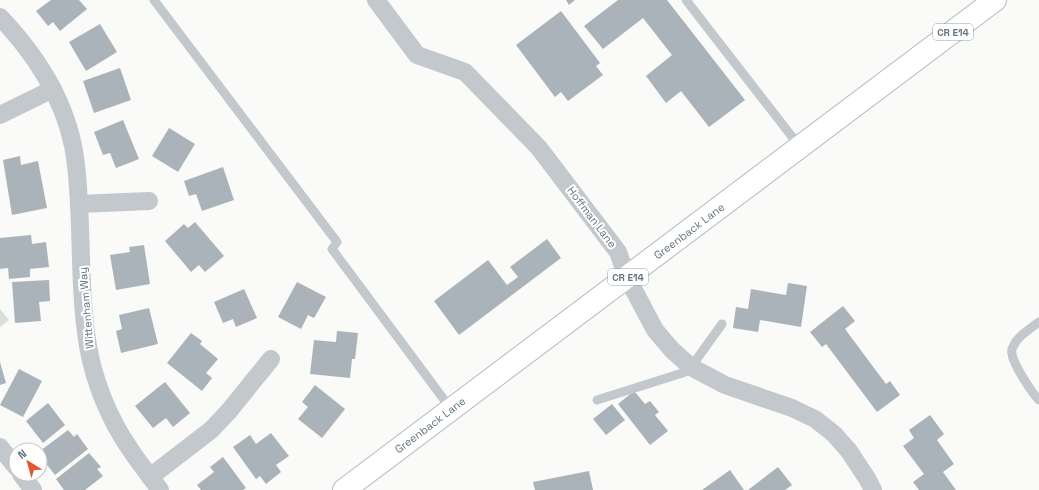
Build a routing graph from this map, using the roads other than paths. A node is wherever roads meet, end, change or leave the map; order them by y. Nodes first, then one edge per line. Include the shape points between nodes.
1 (154, 0) edge
2 (376, 0) edge
3 (686, 0) edge
4 (994, 0) edge
5 (0, 17) edge
6 (53, 89) junction
7 (0, 115) edge
8 (800, 147) junction
9 (149, 201) dead end
10 (79, 204) junction
11 (627, 277) junction
12 (1039, 322) edge
13 (722, 324) dead end
14 (271, 359) dead end
15 (693, 368) junction
16 (597, 400) dead end
17 (1039, 400) edge
18 (451, 409) junction
19 (0, 447) edge
20 (8, 457) edge
21 (156, 486) edge
22 (344, 490) edge
23 (873, 490) edge

1 - 18 lane via 337,242 332,249
2 - 11 street, Hoffman Lane via 417,55 465,72 539,148 618,252
3 - 8 lane
4 - 8 main road, Greenback Lane / CR E14
5 - 6 street, Wittenham Way via 40,64
6 - 7 street
6 - 10 street, Wittenham Way via 69,130 76,164
8 - 11 main road, Greenback Lane / CR E14
9 - 10 street
10 - 21 street, Wittenham Way via 84,306 88,346 94,370 112,417 129,448
11 - 15 street, Hoffman Lane via 655,330 672,350
11 - 18 main road, Greenback Lane / CR E14
12 - 17 lane via 1014,343 1012,355
13 - 15 lane
14 - 21 street via 230,411
15 - 16 lane
15 - 23 street, Hoffman Lane via 725,385 815,418 849,451
18 - 22 main road, Greenback Lane / CR E14
19 - 20 street

